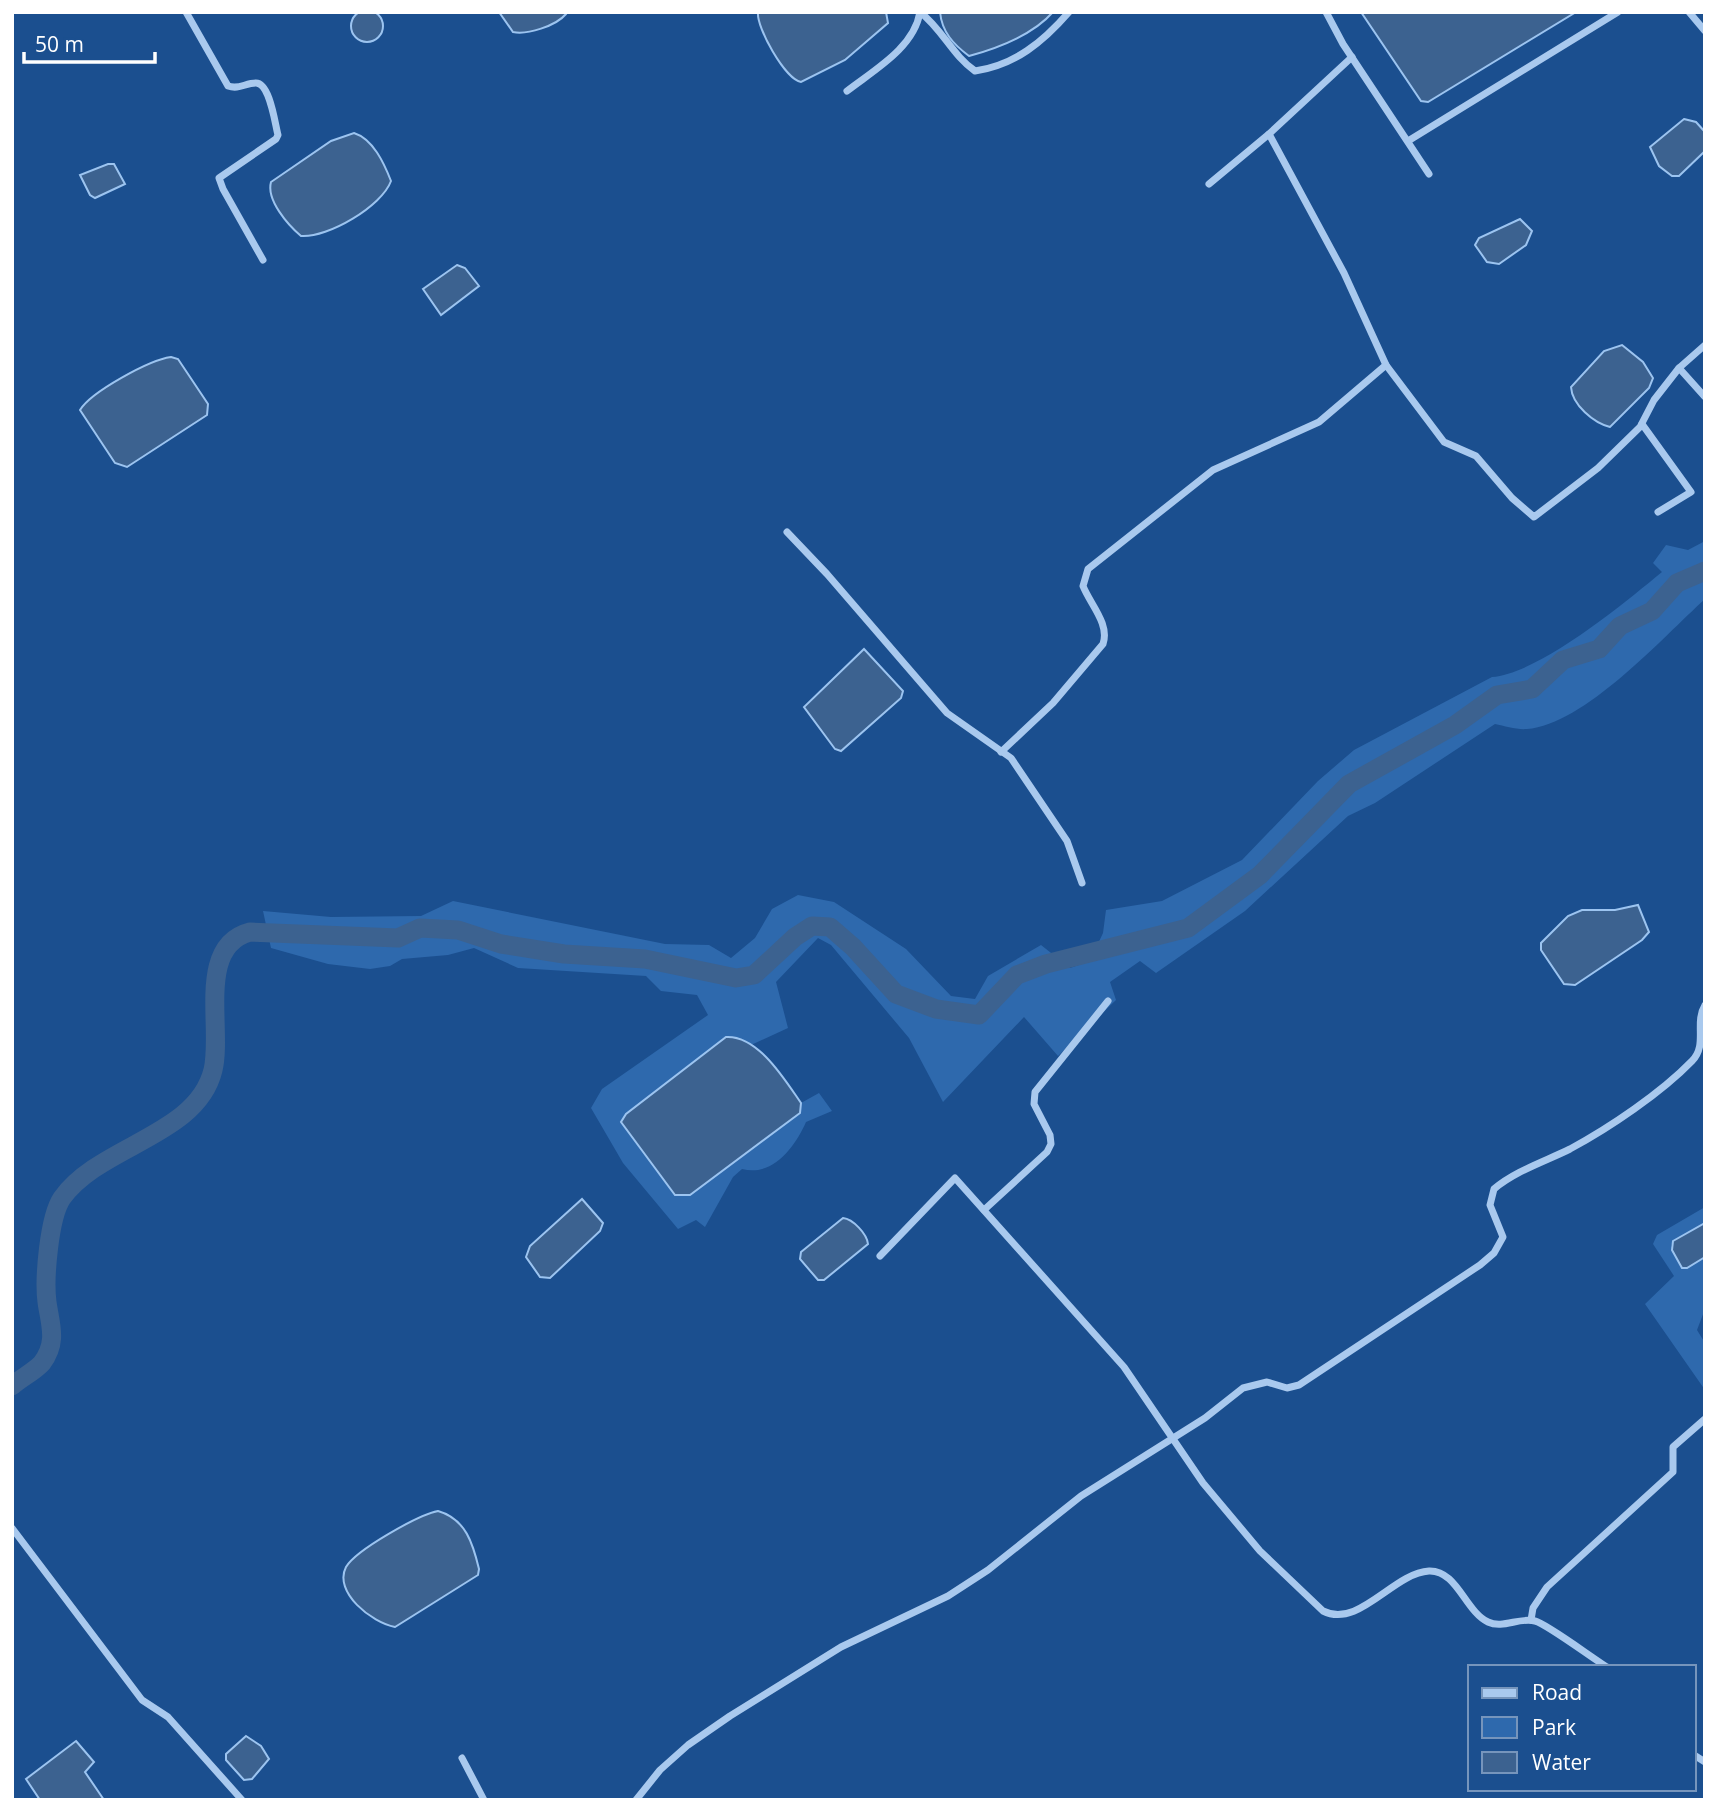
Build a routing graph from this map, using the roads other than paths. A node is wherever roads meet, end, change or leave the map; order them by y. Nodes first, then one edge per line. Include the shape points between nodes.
1 (186, 12) edge
2 (920, 12) edge
3 (1069, 12) edge
4 (1326, 12) edge
5 (1618, 12) edge
6 (1689, 12) edge
7 (1705, 31) edge
8 (1352, 57) junction
9 (848, 92) dead end
10 (1269, 134) junction
11 (1408, 141) junction
12 (1429, 174) dead end
13 (1209, 184) dead end
14 (263, 260) dead end
15 (1705, 345) edge
16 (1386, 365) junction
17 (1679, 368) junction
18 (1705, 397) edge
19 (1642, 424) junction
20 (1658, 512) dead end
21 (788, 532) dead end
22 (1001, 752) junction
23 (1082, 883) dead end
24 (1108, 1001) dead end
25 (1705, 1005) edge
26 (984, 1210) junction
27 (880, 1256) dead end
28 (1705, 1419) edge
29 (1173, 1438) junction
30 (12, 1528) edge
31 (1531, 1620) junction
32 (1604, 1665) edge
33 (462, 1758) dead end
34 (242, 1800) edge
35 (484, 1800) edge
36 (636, 1800) edge

1 - 14 street via 228,86 234,89 257,82 270,98 276,139 219,178
2 - 3 street via 975,71 1021,57
2 - 9 street via 905,44
4 - 8 street
5 - 11 street
6 - 7 street
8 - 10 street
8 - 11 street
10 - 13 street
10 - 16 street via 1345,272
11 - 12 street
15 - 17 street
16 - 19 street via 1444,442 1476,456 1534,517 1598,468
16 - 22 street via 1318,422 1213,470 1088,569 1083,586 1104,626 1103,644 1053,703
17 - 18 street
17 - 19 street
19 - 20 street via 1691,492
21 - 22 street via 947,713
22 - 23 street via 1011,758 1067,841
24 - 26 street via 1035,1092 1034,1104 1050,1135 1047,1153
25 - 29 street via 1699,1021 1701,1042 1693,1060 1637,1106 1494,1189 1490,1205 1503,1237 1494,1254 1299,1385 1254,1384
26 - 27 street via 955,1178
26 - 29 street via 1108,1348
28 - 31 street via 1673,1447 1673,1472 1547,1587
29 - 31 street via 1203,1483 1260,1551 1304,1595 1332,1615 1345,1615 1426,1571 1448,1578 1488,1622
29 - 36 street via 1081,1496 948,1596 841,1647 730,1716 660,1770
30 - 34 street via 142,1700 168,1717
31 - 32 street via 1546,1625
33 - 35 street

